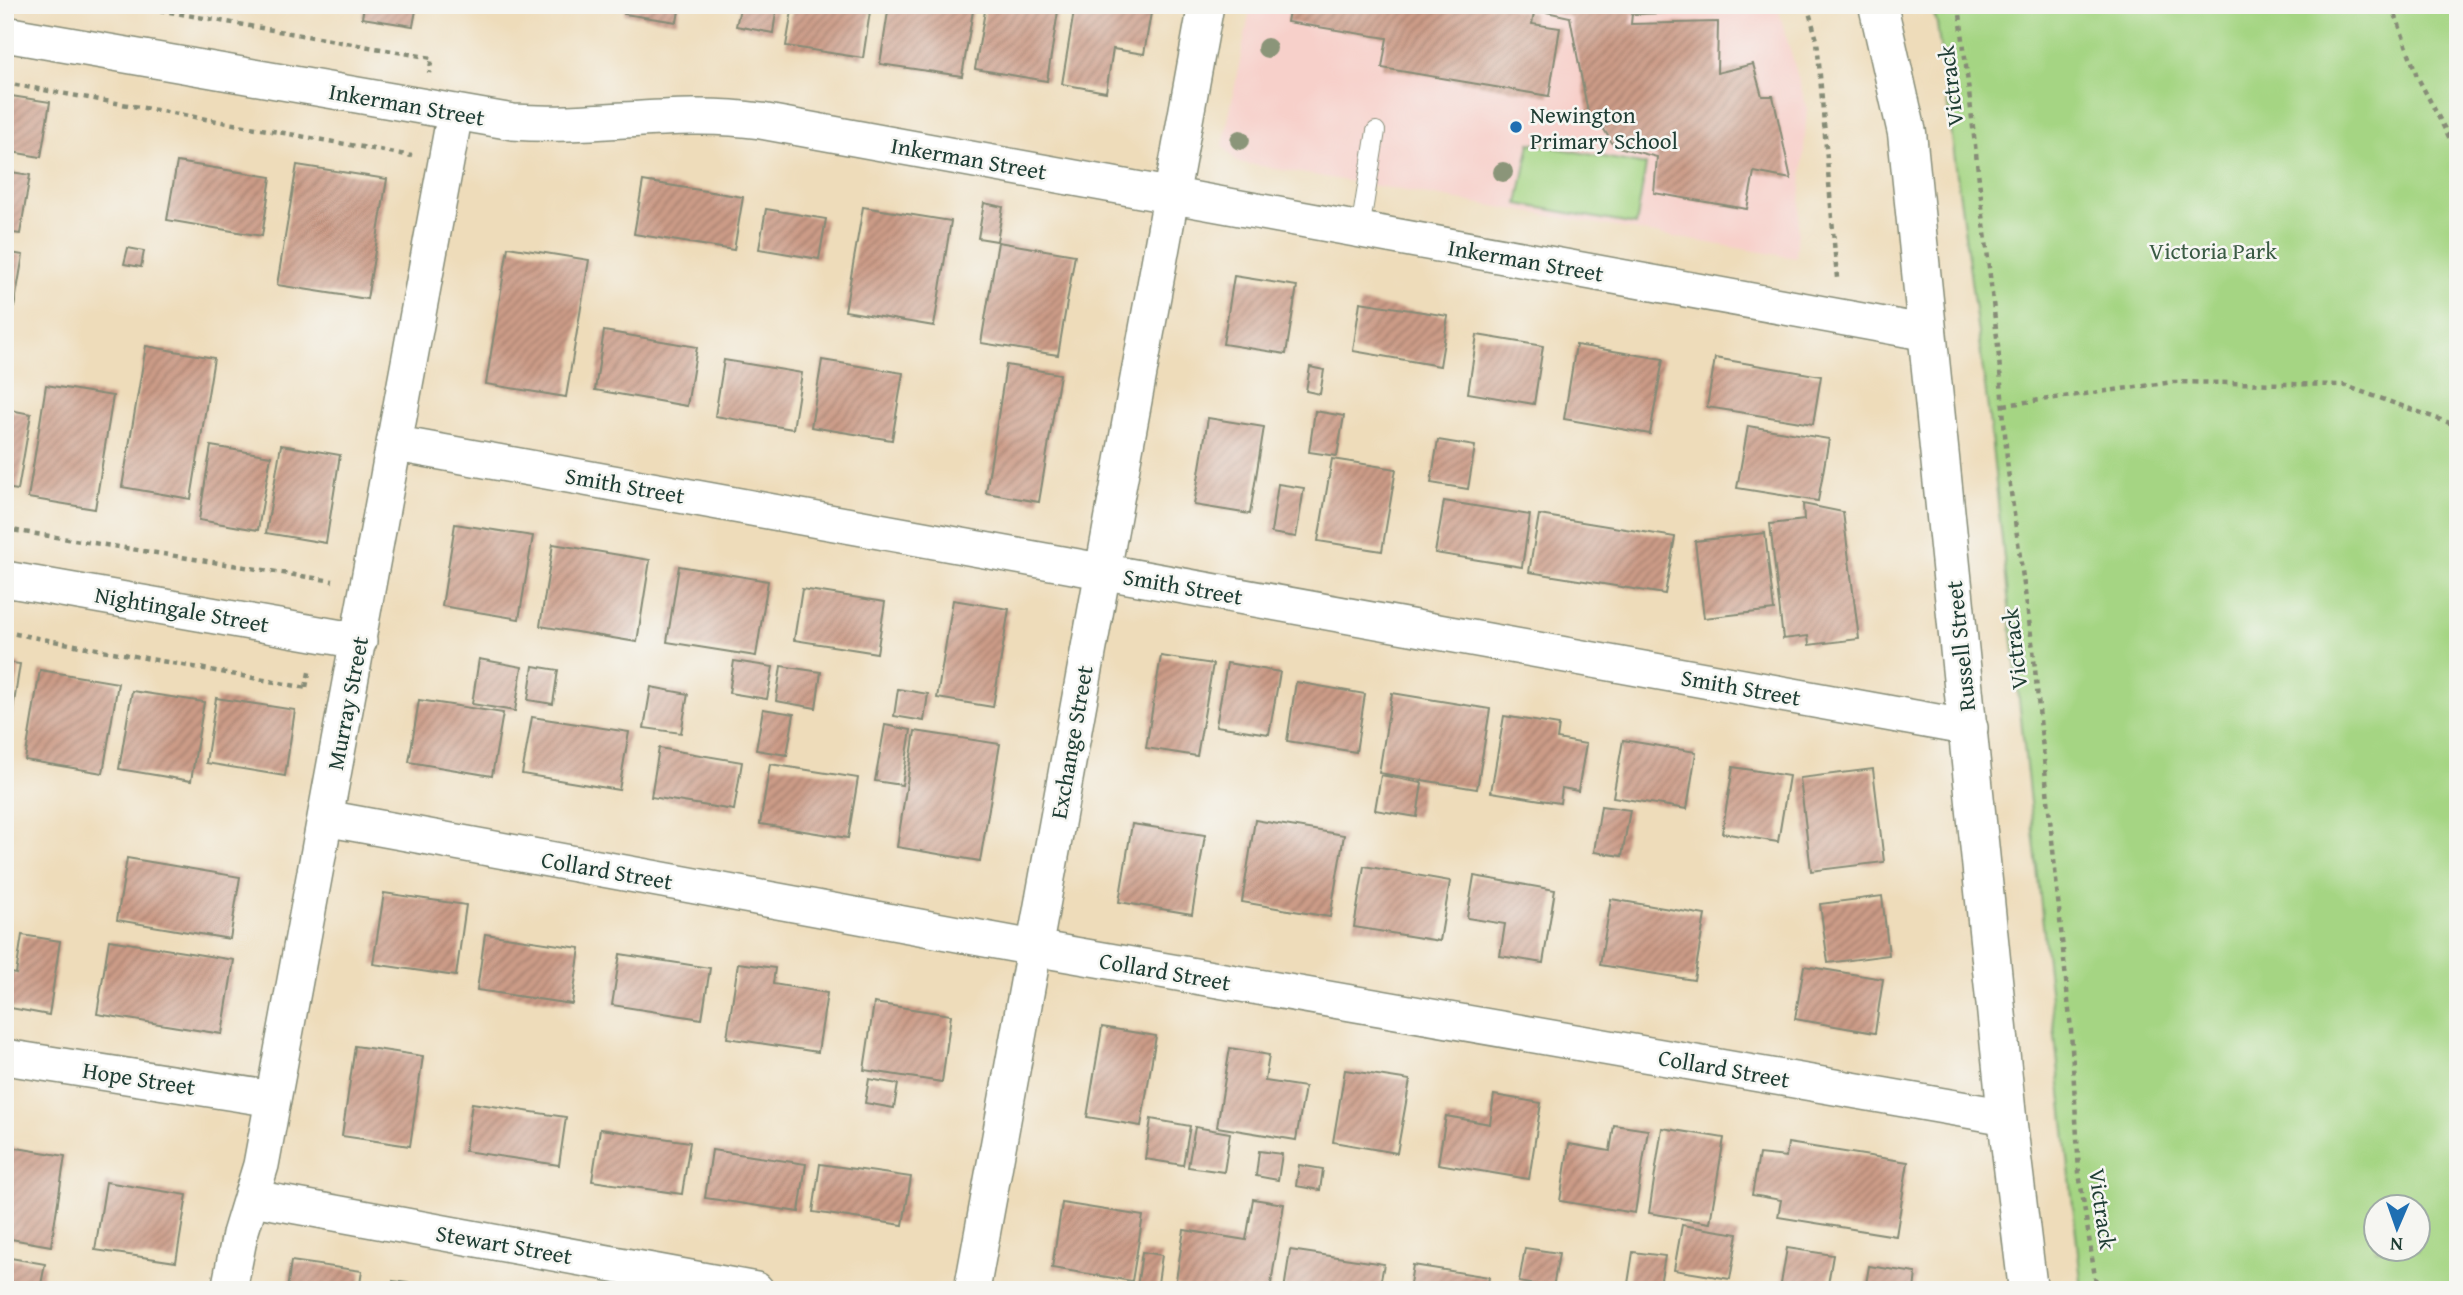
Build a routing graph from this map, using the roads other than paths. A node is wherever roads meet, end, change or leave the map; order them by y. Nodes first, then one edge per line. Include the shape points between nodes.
1 (1206, 5) edge
2 (1878, 5) edge
3 (5, 34) edge
4 (455, 113) junction
5 (1376, 131) dead end
6 (1170, 195) junction
7 (1360, 230) junction
8 (1928, 334) junction
9 (397, 444) junction
10 (1102, 571) junction
11 (5, 579) edge
12 (359, 641) junction
13 (1969, 729) junction
14 (325, 818) junction
15 (1034, 948) junction
16 (5, 1057) edge
17 (273, 1099) junction
18 (2007, 1117) junction
19 (253, 1198) junction
20 (229, 1290) edge
21 (756, 1290) edge
22 (972, 1290) edge
23 (2028, 1290) edge

1 - 6 street, Exchange Street
2 - 8 street, Russell Street via 1907,133
3 - 4 street, Inkerman Street
4 - 6 street, Inkerman Street via 553,125 678,116 742,118
4 - 9 street, Murray Street
5 - 7 lane
6 - 7 street, Inkerman Street
6 - 10 street, Exchange Street
7 - 8 street, Inkerman Street
8 - 13 street, Russell Street
9 - 10 street, Smith Street
9 - 12 street, Murray Street
10 - 13 street, Smith Street
10 - 15 street, Exchange Street
11 - 12 street, Nightingale Street
12 - 14 street, Murray Street
13 - 18 street, Russell Street
14 - 15 street, Collard Street
14 - 17 street, Murray Street
15 - 18 street, Collard Street
15 - 22 street, Exchange Street
16 - 17 street, Hope Street
17 - 19 street, Murray Street
18 - 23 street, Russell Street
19 - 20 street, Murray Street
19 - 21 street, Stewart Street

